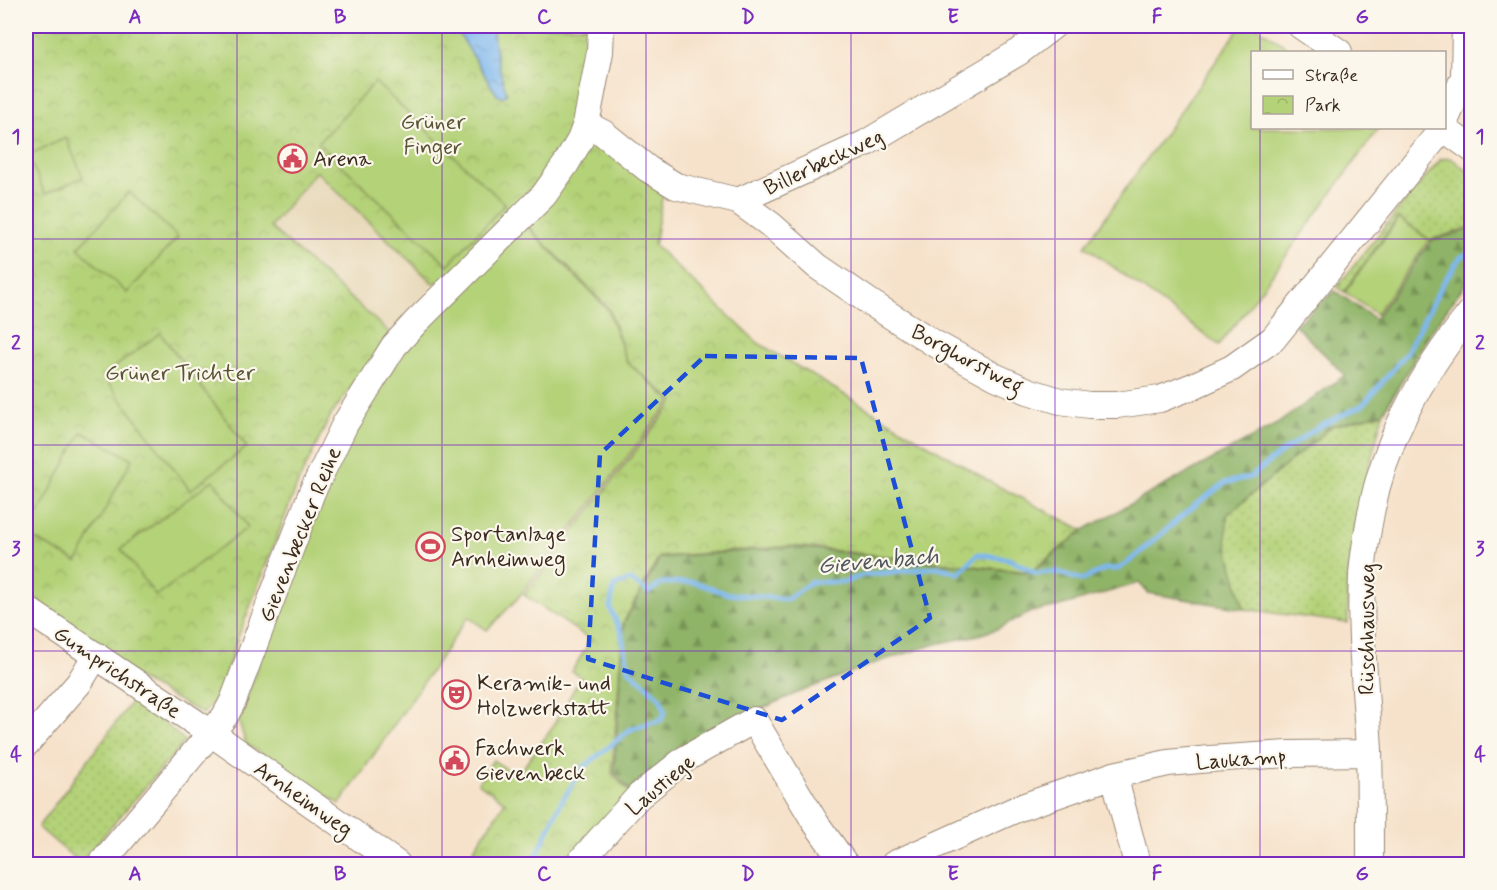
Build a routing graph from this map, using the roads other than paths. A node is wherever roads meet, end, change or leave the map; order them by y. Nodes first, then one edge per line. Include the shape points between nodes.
1 (601, 26) edge
2 (1053, 26) edge
3 (1301, 26) edge
4 (1465, 26) edge
5 (1338, 51) edge
6 (1446, 120) edge
7 (586, 124) junction
8 (1441, 129) edge
9 (1446, 129) edge
10 (1472, 149) edge
11 (738, 201) junction
12 (1472, 311) edge
13 (26, 609) edge
14 (96, 655) junction
15 (211, 733) junction
16 (26, 744) edge
17 (1369, 753) junction
18 (1114, 775) junction
19 (904, 862) edge
20 (100, 864) edge
21 (398, 864) edge
22 (578, 864) edge
23 (845, 864) edge
24 (1137, 864) edge
25 (1370, 864) edge

1 - 7 street, Gievenbecker Reihe
2 - 11 street, Billerbeckweg via 1019,52 867,143
3 - 5 street
4 - 6 street, Borghorstweg via 1464,77
7 - 11 street, Billerbeckweg via 676,186
7 - 15 street, Gievenbecker Reihe via 566,164 544,195 394,346 345,424 312,492 233,701
8 - 11 street, Borghorstweg via 1273,339 1232,368 1193,386 1160,399 1117,405 1060,401 996,377 932,342 817,266
9 - 10 street
12 - 17 street, Rüschhausweg via 1443,348 1399,426 1371,512 1362,576
13 - 14 street, Gumprichstraße
14 - 15 street, Gumprichstraße
14 - 16 street via 79,683
15 - 20 street, Gievenbecker Reihe
15 - 21 street, Arnheimweg
17 - 18 street, Laukamp via 1210,759
17 - 25 street, Rüschhausweg
18 - 19 street, Laukamp via 1019,808
18 - 24 street
22 - 23 street, Laustiege via 639,796 685,759 754,720

